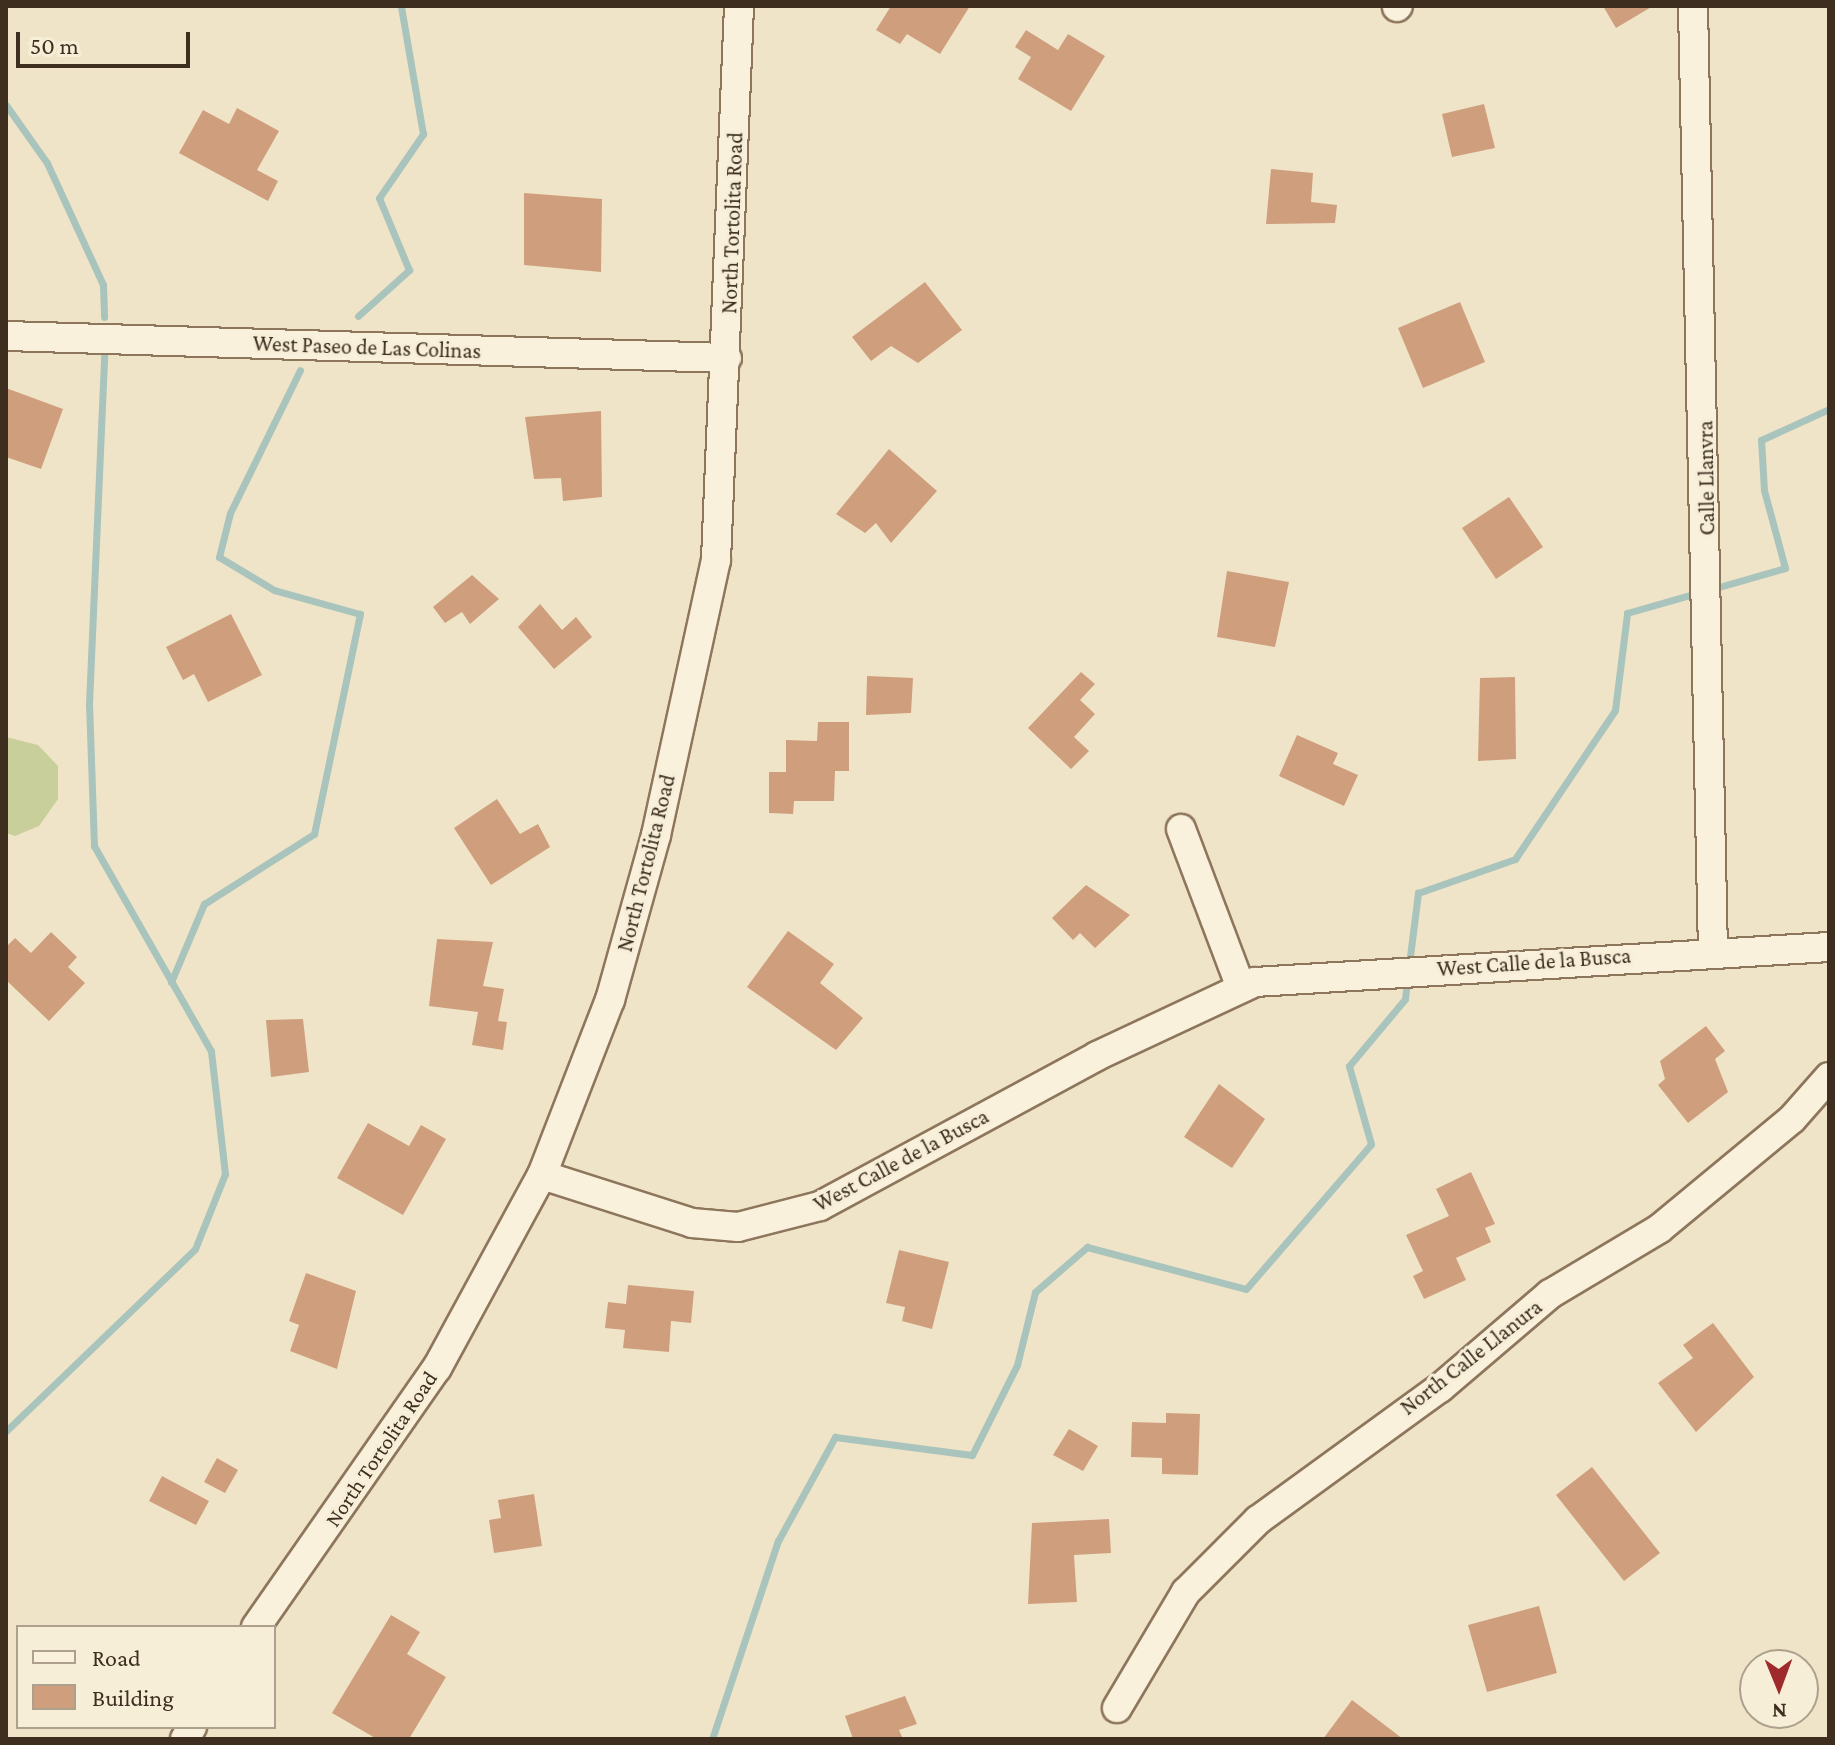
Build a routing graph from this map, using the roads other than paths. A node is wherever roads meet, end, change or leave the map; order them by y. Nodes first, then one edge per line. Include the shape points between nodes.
1 (739, 6) edge
2 (1693, 6) edge
3 (6, 336) edge
4 (727, 358) junction
5 (1181, 829) dead end
6 (1829, 947) edge
7 (1713, 950) junction
8 (1241, 988) junction
9 (1829, 1077) edge
10 (542, 1175) junction
11 (257, 1625) edge
12 (1117, 1708) dead end

1 - 4 street, North Tortolita Road
2 - 7 street, Calle Llanvra
3 - 4 street, West Paseo de Las Colinas
4 - 10 street, North Tortolita Road via 716,560 656,835 610,1000
5 - 8 street
6 - 7 street, West Calle de la Busca
7 - 8 street, West Calle de la Busca
8 - 10 street, West Calle de la Busca via 1083,1063 820,1206 738,1227 692,1223
9 - 12 street, North Calle Llanura via 1792,1119 1659,1229 1550,1294 1440,1388 1258,1520 1186,1592
10 - 11 street, North Tortolita Road via 437,1368

